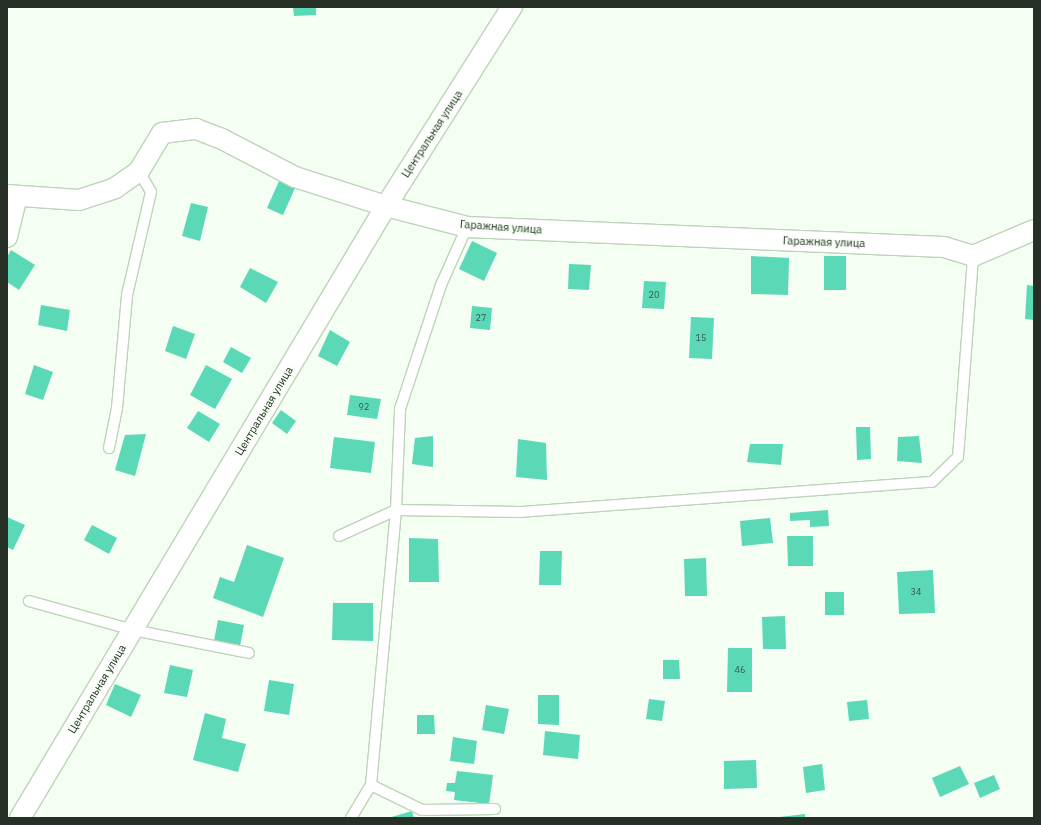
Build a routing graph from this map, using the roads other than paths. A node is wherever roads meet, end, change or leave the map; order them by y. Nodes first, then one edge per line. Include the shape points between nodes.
1 (512, 7) edge
2 (139, 171) junction
3 (12, 196) edge
4 (386, 206) junction
5 (467, 227) junction
6 (1034, 230) edge
7 (7, 237) edge
8 (973, 256) junction
9 (110, 448) dead end
10 (396, 510) junction
11 (339, 536) dead end
12 (29, 601) dead end
13 (133, 630) junction
14 (249, 653) dead end
15 (371, 784) junction
16 (495, 809) dead end
17 (20, 818) edge
18 (351, 818) edge

1 - 4 street, Центральная улица
2 - 3 street, Гаражная улица via 115,188 79,200
2 - 4 street, Гаражная улица via 162,133 196,129 222,139 295,176
2 - 9 lane via 151,192 127,295 117,408
3 - 7 street
4 - 5 street, Гаражная улица
4 - 13 street, Центральная улица
5 - 8 street, Гаражная улица via 944,247
5 - 10 lane via 441,285 400,409
6 - 8 street
8 - 10 lane via 958,457 932,482 520,512
10 - 11 lane
10 - 15 lane
12 - 13 lane
13 - 14 lane
13 - 17 street, Центральная улица
15 - 16 lane via 422,810
15 - 18 lane

